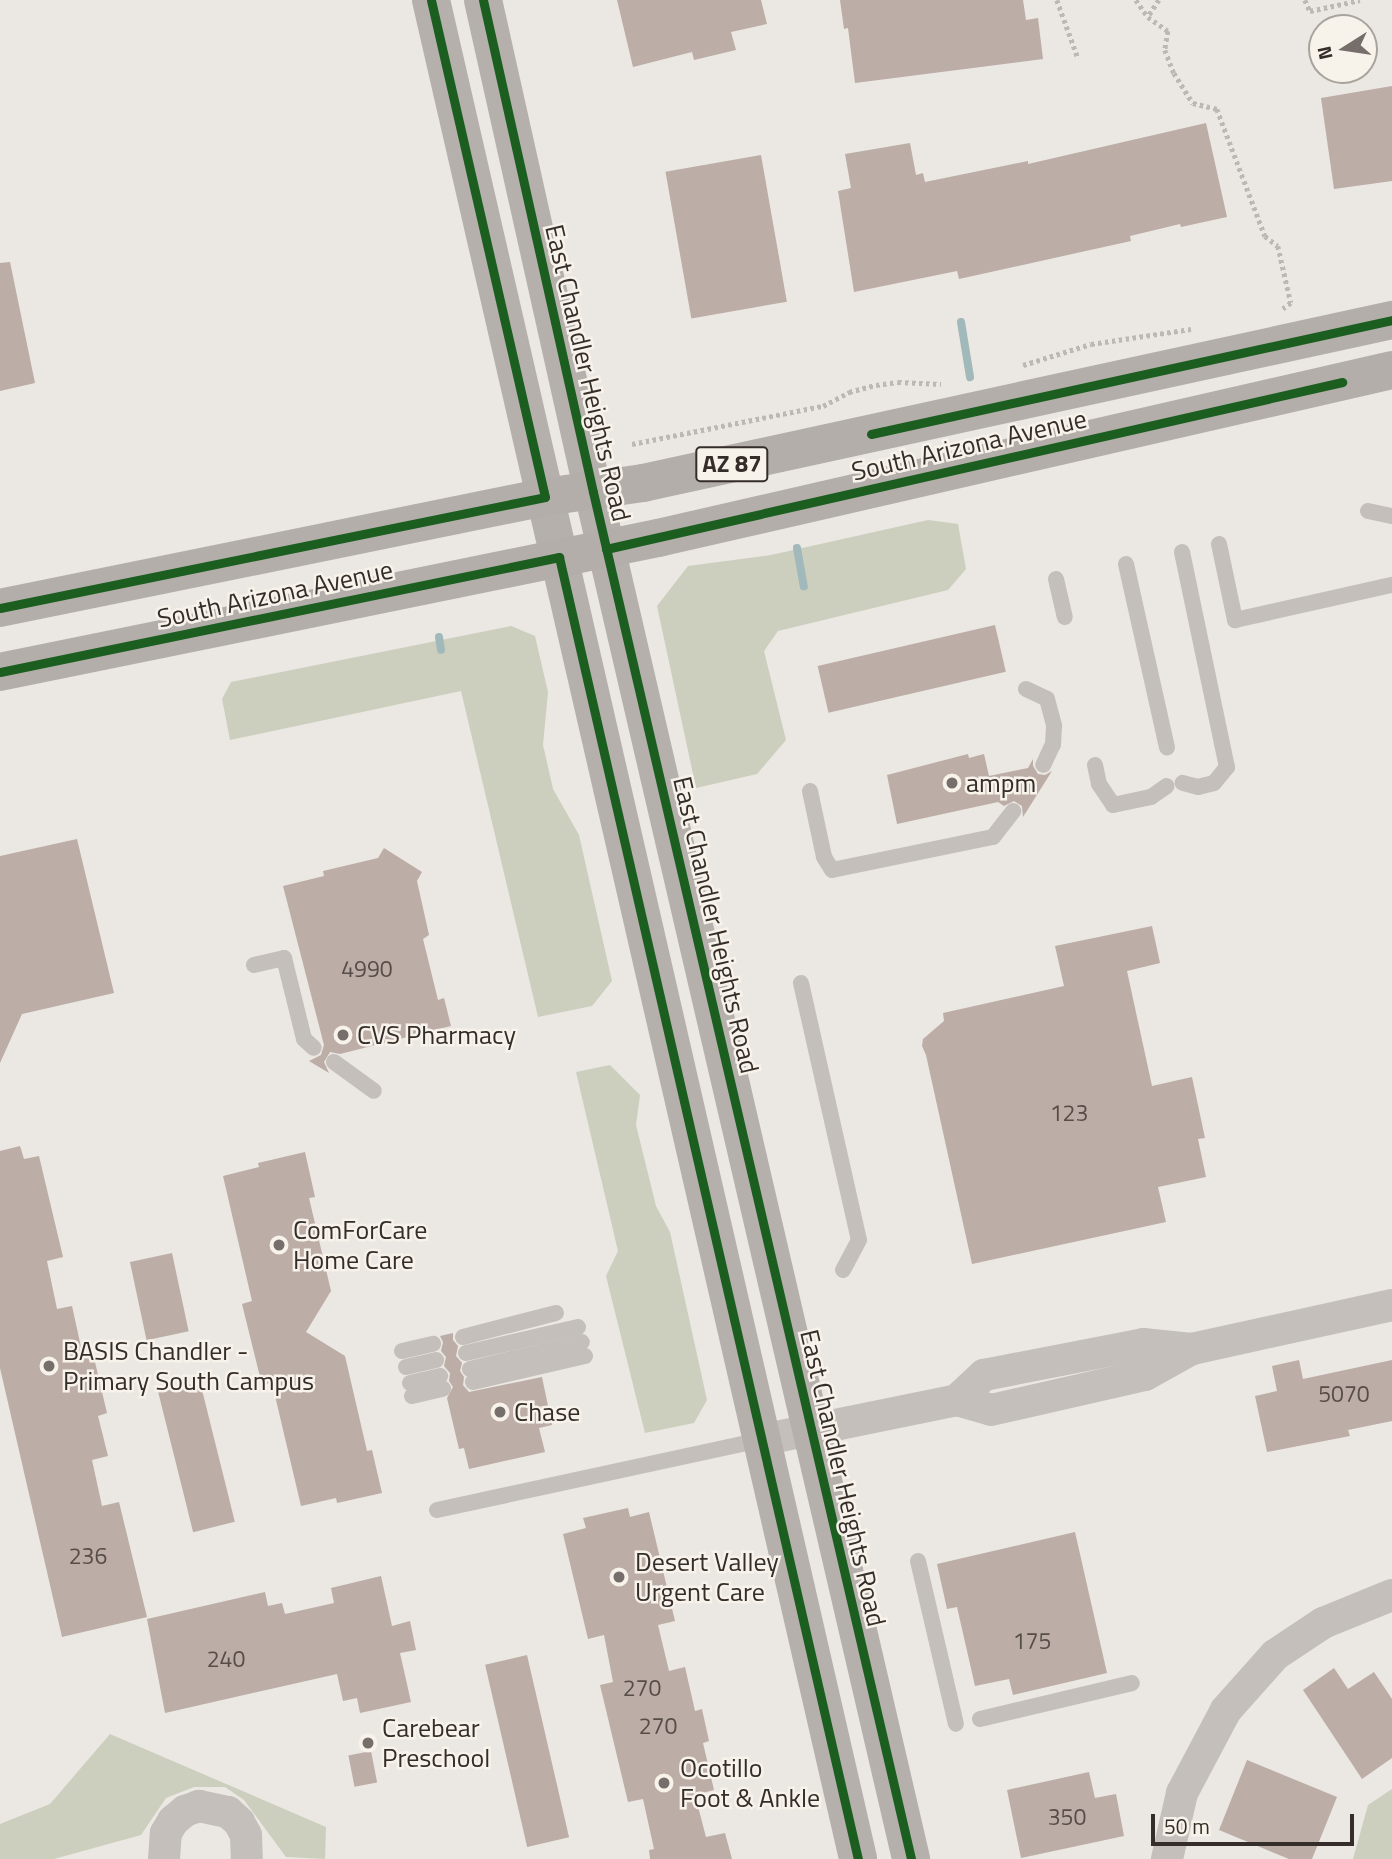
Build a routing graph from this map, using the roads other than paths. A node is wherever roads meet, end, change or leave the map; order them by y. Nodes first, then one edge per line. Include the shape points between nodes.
1 (431, 0) edge
2 (483, 0) edge
3 (1392, 320) edge
4 (1332, 333) junction
5 (1392, 370) edge
6 (1342, 382) junction
7 (593, 492) junction
8 (545, 498) junction
9 (1368, 511) dead end
10 (1392, 516) edge
11 (1219, 544) dead end
12 (607, 549) junction
13 (1182, 552) dead end
14 (559, 557) junction
15 (1126, 564) dead end
16 (1056, 579) dead end
17 (1392, 585) edge
18 (0, 608) edge
19 (1065, 617) dead end
20 (0, 672) edge
21 (1026, 689) dead end
22 (1167, 747) dead end
23 (1043, 765) dead end
24 (1096, 765) dead end
25 (810, 791) dead end
26 (1013, 811) dead end
27 (254, 965) dead end
28 (801, 982) dead end
29 (314, 1048) dead end
30 (334, 1062) dead end
31 (374, 1091) dead end
32 (843, 1270) dead end
33 (776, 1285) junction
34 (729, 1296) junction
35 (1392, 1305) edge
36 (556, 1313) dead end
37 (433, 1344) dead end
38 (1192, 1349) junction
39 (468, 1360) junction
40 (1047, 1361) junction
41 (408, 1374) junction
42 (1055, 1396) junction
43 (957, 1400) junction
44 (811, 1431) junction
45 (761, 1440) junction
46 (437, 1510) dead end
47 (918, 1561) dead end
48 (1392, 1594) edge
49 (1132, 1683) dead end
50 (980, 1719) dead end
51 (956, 1724) dead end
52 (164, 1859) edge
53 (247, 1859) edge
54 (858, 1859) edge
55 (911, 1859) edge
56 (1167, 1859) edge

1 - 8 main road
2 - 7 main road, East Chandler Heights Road
3 - 4 main road, South Arizona Avenue / AZ 87
4 - 6 main road
4 - 7 main road, South Arizona Avenue / AZ 87
5 - 6 main road, South Arizona Avenue / AZ 87
6 - 12 main road, South Arizona Avenue / AZ 87
7 - 8 main road, South Arizona Avenue / AZ 87
7 - 12 main road, East Chandler Heights Road
8 - 14 main road
8 - 18 main road, South Arizona Avenue / AZ 87
9 - 10 lane
11 - 17 lane via 1235,620
12 - 14 main road, South Arizona Avenue / AZ 87
12 - 33 main road, East Chandler Heights Road
13 - 24 lane via 1227,767 1214,783 1113,804 1099,784
14 - 20 main road, South Arizona Avenue / AZ 87
14 - 34 main road
15 - 22 lane
16 - 19 lane
21 - 23 lane via 1048,699 1054,744
25 - 26 lane via 824,857 832,870 993,837
27 - 29 lane via 284,958 304,1039
28 - 32 lane via 859,1240
30 - 31 lane
33 - 34 main road
33 - 44 main road, East Chandler Heights Road
34 - 45 main road
35 - 38 street
36 - 39 lane
37 - 41 lane
38 - 40 street via 1143,1344
38 - 42 street via 1145,1375
39 - 39 lane via 581,1342
40 - 42 street
40 - 43 street via 984,1374
41 - 41 lane via 440,1375
42 - 43 street via 991,1410
43 - 44 street
44 - 45 street
44 - 55 main road, East Chandler Heights Road
45 - 46 lane
45 - 54 main road
47 - 51 lane
48 - 56 street via 1323,1623 1275,1655 1226,1710 1182,1793
49 - 50 lane
52 - 53 street via 166,1833 173,1821 199,1807 228,1812 239,1822 246,1835

